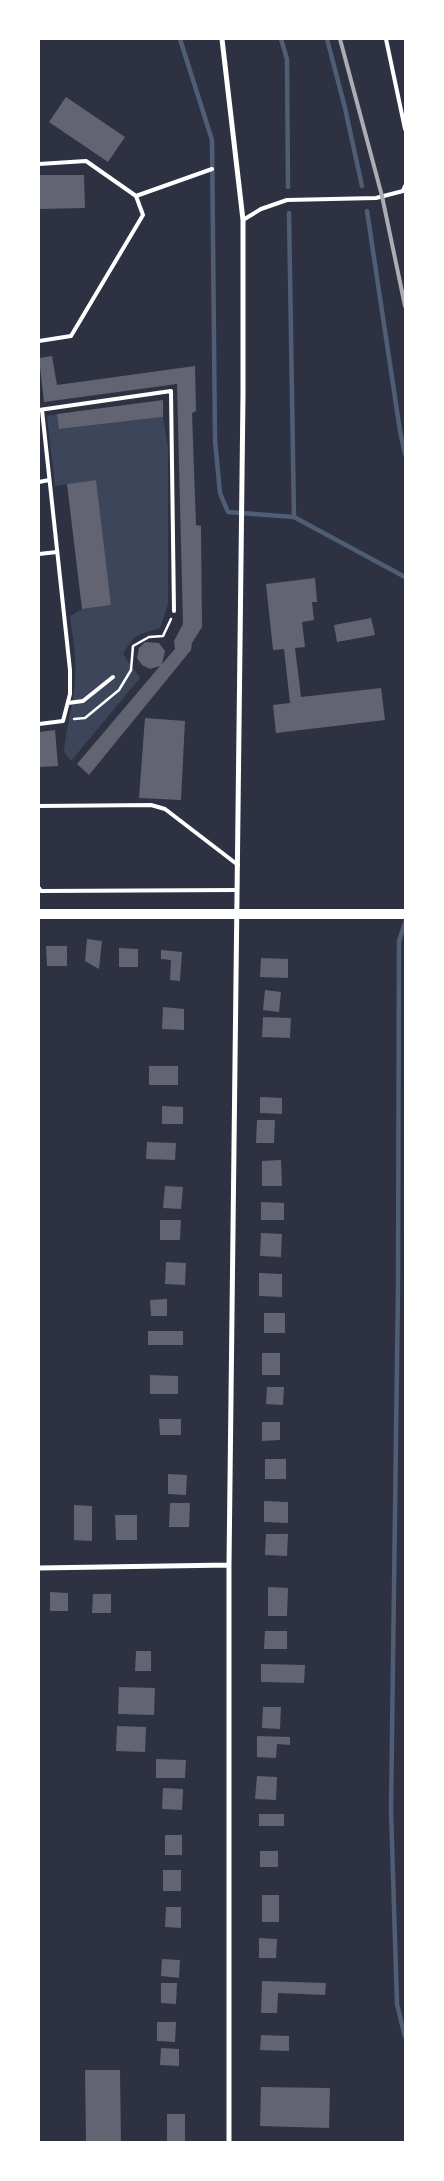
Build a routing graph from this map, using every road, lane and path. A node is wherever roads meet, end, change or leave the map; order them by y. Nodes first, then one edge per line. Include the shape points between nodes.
1 (222, 39) edge
2 (386, 39) edge
3 (405, 129) edge
4 (39, 164) edge
5 (212, 169) dead end
6 (405, 186) edge
7 (136, 196) junction
8 (243, 220) junction
9 (39, 341) edge
10 (40, 410) edge
11 (49, 480) junction
12 (39, 482) edge
13 (58, 552) junction
14 (39, 554) edge
15 (174, 611) joint
16 (113, 677) dead end
17 (68, 703) junction
18 (63, 721) junction
19 (39, 724) edge
20 (39, 806) edge
21 (238, 865) junction
22 (39, 888) edge
23 (238, 890) junction
24 (39, 914) edge
25 (405, 914) edge
26 (229, 1565) junction
27 (39, 1568) edge
28 (229, 2142) edge

1 - 8 street
2 - 3 lane
4 - 7 lane via 86,161
5 - 7 lane
6 - 8 lane via 403,191 376,198 287,200 261,209
7 - 9 lane via 142,215 71,336
8 - 21 street
10 - 11 lane
10 - 15 lane via 171,391
11 - 12 lane
11 - 13 lane
13 - 14 lane
13 - 17 lane via 70,670
15 - 18 path via 163,636 149,636 133,646 131,670 119,690 85,718
16 - 17 lane via 83,701
17 - 18 lane
18 - 19 lane
20 - 21 lane via 151,806 165,809
21 - 23 street
22 - 23 lane via 41,891
23 - 26 street
24 - 25 main road
26 - 27 street
26 - 28 street

